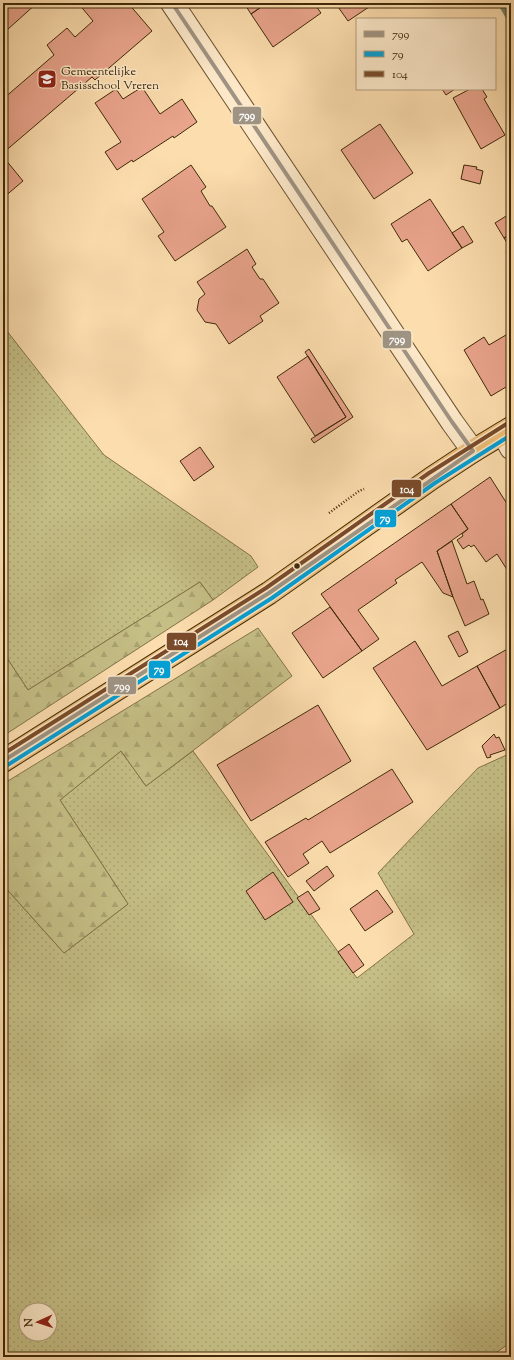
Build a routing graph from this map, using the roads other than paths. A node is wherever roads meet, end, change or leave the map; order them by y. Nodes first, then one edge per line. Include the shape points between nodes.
1 (172, 3) edge
2 (508, 436) edge
3 (473, 450) junction
4 (3, 761) edge

1 - 3 street
2 - 3 main road
3 - 4 main road via 269,593

